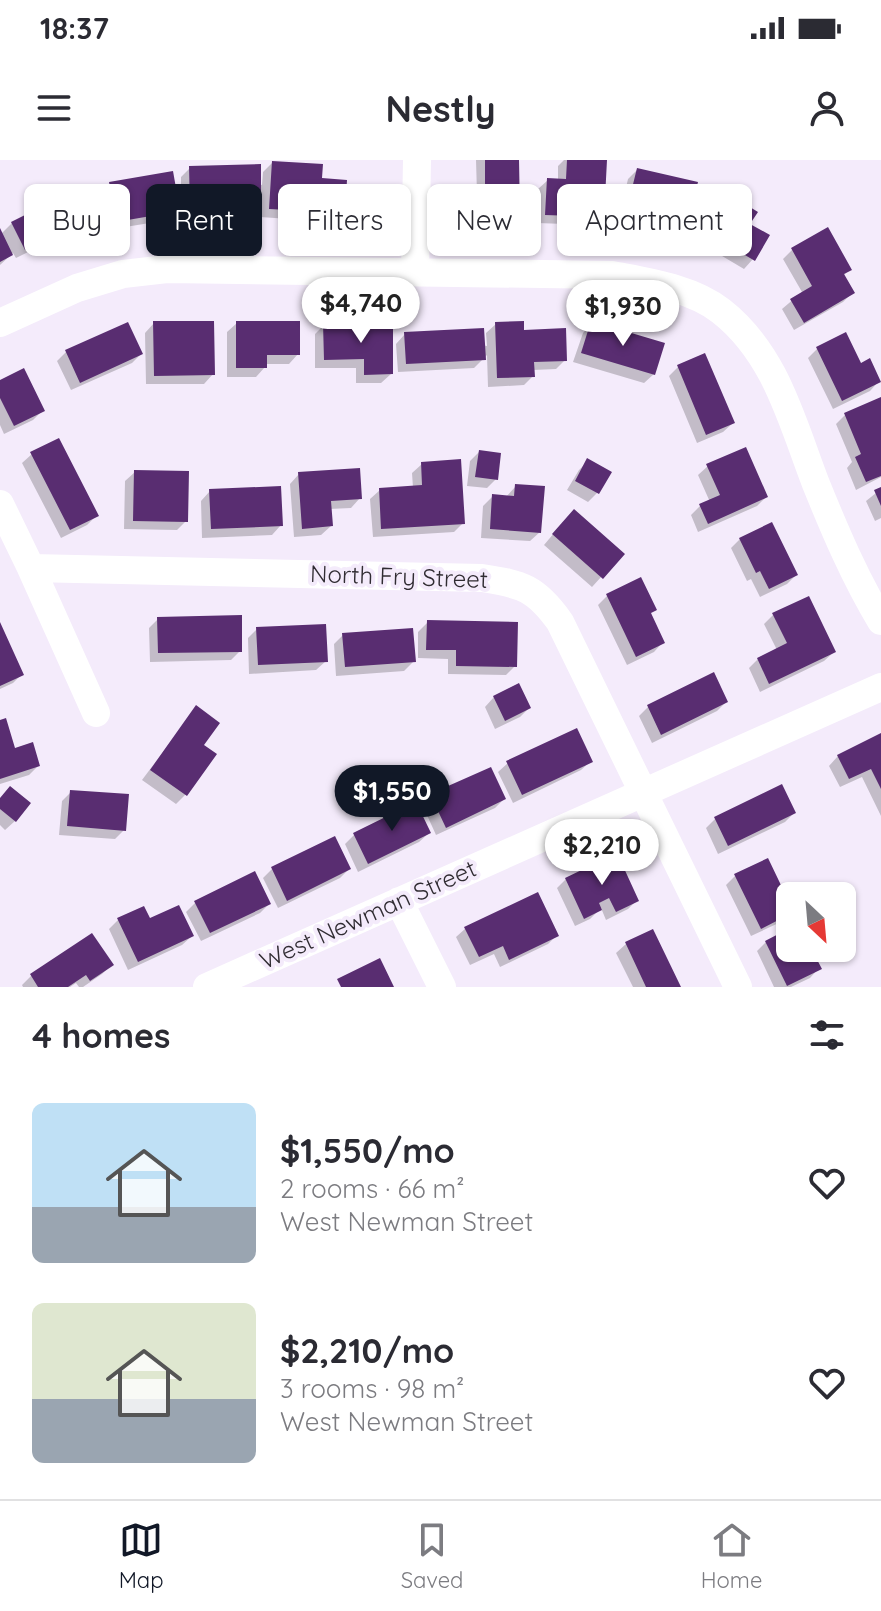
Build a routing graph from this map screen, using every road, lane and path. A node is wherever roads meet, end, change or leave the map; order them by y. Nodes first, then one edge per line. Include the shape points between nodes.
1 (417, 160) edge
2 (415, 272) junction
3 (0, 323) edge
4 (0, 504) edge
5 (31, 568) junction
6 (881, 621) edge
7 (881, 687) edge
8 (96, 713) dead end
9 (643, 793) junction
10 (399, 901) junction
11 (207, 987) edge
12 (442, 987) edge
13 (738, 987) edge

1 - 2 street
2 - 3 street via 167,269 123,274 77,288
2 - 6 street via 612,275 674,287 720,310 760,351 859,584
4 - 5 street
5 - 8 street
5 - 9 street, North Fry Street via 482,578 530,589 560,622
7 - 9 street, West Newman Street
9 - 10 street, West Newman Street
9 - 13 street, North Fry Street
10 - 11 street, West Newman Street
10 - 12 street

